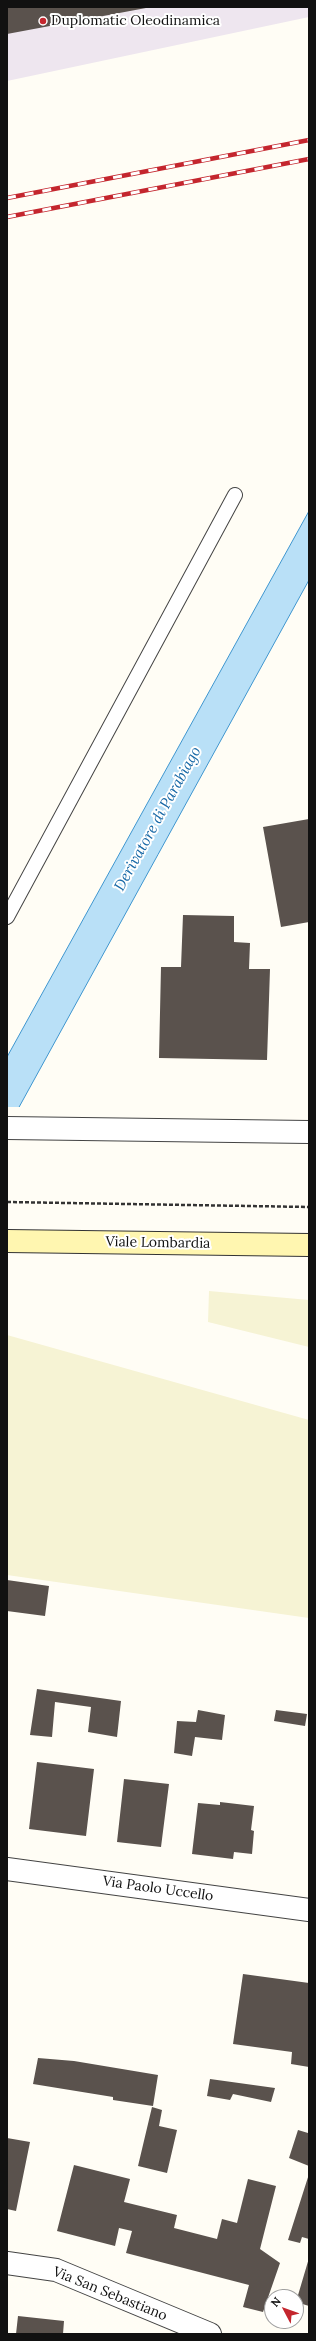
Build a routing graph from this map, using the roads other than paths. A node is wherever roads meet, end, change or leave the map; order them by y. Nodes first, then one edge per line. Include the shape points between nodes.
1 (235, 496) dead end
2 (7, 917) edge
3 (13, 1128) edge
4 (309, 1132) edge
5 (7, 1241) edge
6 (309, 1245) edge
7 (7, 1869) edge
8 (309, 1910) edge
9 (7, 2263) edge
10 (210, 2334) edge

1 - 2 lane
3 - 4 street
5 - 6 main road, Viale Lombardia
7 - 8 street, Via Paolo Uccello
9 - 10 street, Via San Sebastiano via 56,2270

